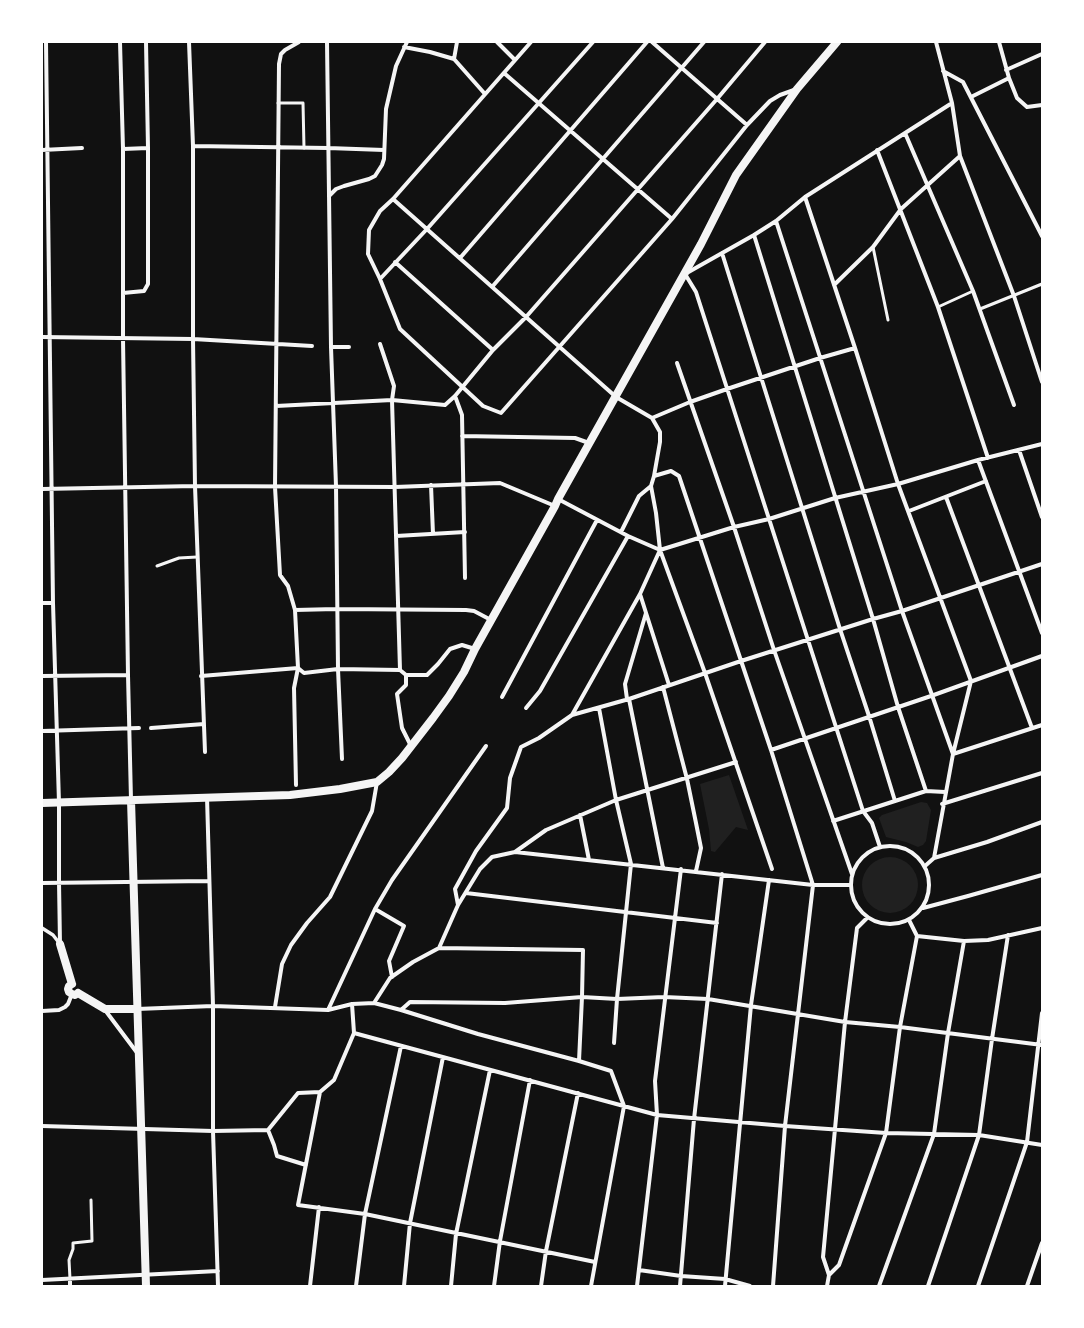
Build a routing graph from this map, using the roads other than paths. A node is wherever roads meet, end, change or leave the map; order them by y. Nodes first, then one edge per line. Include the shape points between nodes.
1 (46, 42) edge
2 (120, 42) edge
3 (146, 42) edge
4 (189, 42) edge
5 (299, 42) edge
6 (327, 42) edge
7 (407, 42) edge
8 (457, 42) edge
9 (497, 42) edge
10 (531, 42) edge
11 (593, 42) edge
12 (647, 42) edge
13 (652, 42) edge
14 (704, 42) edge
15 (765, 42) edge
16 (837, 42) edge
17 (936, 42) edge
18 (999, 42) edge
19 (404, 47) junction
20 (1042, 54) edge
21 (454, 59) junction
22 (515, 60) junction
23 (682, 68) junction
24 (1006, 70) junction
25 (943, 71) junction
26 (504, 73) junction
27 (1009, 78) junction
28 (797, 89) junction
29 (486, 94) junction
30 (971, 98) junction
31 (717, 99) junction
32 (278, 103) junction
33 (952, 103) junction
34 (538, 104) junction
35 (1042, 105) edge
36 (747, 125) junction
37 (570, 131) junction
38 (905, 133) junction
39 (193, 146) junction
40 (82, 148) dead end
41 (148, 148) junction
42 (278, 148) junction
43 (304, 148) junction
44 (328, 148) junction
45 (123, 149) junction
46 (42, 150) edge
47 (48, 150) junction
48 (384, 150) junction
49 (877, 150) junction
50 (960, 156) junction
51 (603, 160) junction
52 (927, 186) junction
53 (637, 189) junction
54 (329, 196) junction
55 (805, 197) junction
56 (393, 199) junction
57 (901, 209) junction
58 (672, 219) junction
59 (776, 221) junction
60 (427, 229) junction
61 (754, 236) junction
62 (1042, 236) edge
63 (873, 247) junction
64 (722, 254) junction
65 (460, 258) junction
66 (395, 262) junction
67 (685, 274) junction
68 (380, 279) junction
69 (1042, 284) edge
70 (834, 285) junction
71 (492, 287) junction
72 (973, 291) junction
73 (123, 293) junction
74 (1014, 296) junction
75 (938, 307) junction
76 (980, 310) junction
77 (526, 317) junction
78 (888, 320) dead end
79 (42, 337) edge
80 (49, 338) junction
81 (123, 339) junction
82 (193, 339) junction
83 (276, 343) junction
84 (380, 344) dead end
85 (312, 346) dead end
86 (331, 347) junction
87 (349, 347) dead end
88 (559, 347) junction
89 (855, 348) junction
90 (493, 350) junction
91 (820, 358) junction
92 (677, 363) dead end
93 (794, 366) junction
94 (761, 377) junction
95 (1042, 382) edge
96 (462, 388) junction
97 (727, 388) junction
98 (455, 396) junction
99 (616, 397) junction
100 (392, 400) junction
101 (690, 402) junction
102 (334, 403) junction
103 (1014, 405) dead end
104 (276, 406) junction
105 (652, 418) junction
106 (462, 436) junction
107 (589, 443) junction
108 (1042, 444) edge
109 (1019, 450) junction
110 (988, 458) junction
111 (978, 460) junction
112 (654, 476) junction
113 (986, 481) junction
114 (464, 484) junction
115 (898, 484) junction
116 (430, 485) junction
117 (194, 486) junction
118 (336, 486) junction
119 (395, 486) junction
120 (651, 486) junction
121 (275, 487) junction
122 (125, 488) junction
123 (42, 489) edge
124 (52, 489) junction
125 (863, 492) junction
126 (946, 496) junction
127 (835, 498) junction
128 (556, 502) junction
129 (802, 508) junction
130 (909, 512) junction
131 (1042, 517) edge
132 (769, 519) junction
133 (597, 520) junction
134 (734, 527) junction
135 (464, 532) junction
136 (622, 532) junction
137 (433, 534) junction
138 (396, 536) junction
139 (628, 536) junction
140 (700, 538) junction
141 (660, 550) junction
142 (197, 557) junction
143 (1042, 564) edge
144 (157, 566) dead end
145 (1020, 572) junction
146 (466, 578) dead end
147 (980, 585) junction
148 (640, 594) junction
149 (941, 597) junction
150 (42, 603) edge
151 (53, 603) junction
152 (336, 609) junction
153 (398, 609) junction
154 (294, 610) junction
155 (902, 611) junction
156 (646, 613) junction
157 (873, 619) junction
158 (491, 620) junction
159 (840, 630) junction
160 (1042, 633) edge
161 (808, 640) junction
162 (475, 649) junction
163 (774, 650) junction
164 (1042, 656) edge
165 (740, 661) junction
166 (298, 668) junction
167 (1010, 668) junction
168 (338, 669) junction
169 (400, 670) junction
170 (705, 673) junction
171 (128, 674) junction
172 (406, 675) junction
173 (42, 676) edge
174 (55, 676) junction
175 (201, 676) junction
176 (971, 681) junction
177 (669, 685) junction
178 (663, 687) junction
179 (932, 696) junction
180 (502, 697) dead end
181 (628, 699) junction
182 (898, 707) junction
183 (526, 708) dead end
184 (599, 708) junction
185 (572, 715) junction
186 (869, 716) junction
187 (204, 724) junction
188 (1042, 725) edge
189 (139, 728) dead end
190 (151, 728) dead end
191 (836, 728) junction
192 (1032, 728) junction
193 (129, 729) junction
194 (57, 730) junction
195 (42, 731) edge
196 (805, 739) junction
197 (411, 746) junction
198 (486, 746) dead end
199 (771, 750) junction
200 (205, 752) dead end
201 (952, 754) junction
202 (342, 759) dead end
203 (736, 762) junction
204 (1042, 773) edge
205 (687, 778) junction
206 (377, 782) junction
207 (296, 785) dead end
208 (648, 790) junction
209 (926, 791) junction
210 (945, 792) junction
211 (207, 798) junction
212 (131, 800) junction
213 (616, 800) junction
214 (895, 801) junction
215 (42, 803) edge
216 (59, 803) junction
217 (942, 804) junction
218 (863, 811) junction
219 (580, 815) junction
220 (833, 821) junction
221 (1042, 822) edge
222 (880, 847) junction
223 (515, 852) junction
224 (934, 858) junction
225 (590, 860) junction
226 (631, 864) junction
227 (924, 866) junction
228 (663, 868) junction
229 (772, 869) dead end
230 (681, 870) junction
231 (696, 871) junction
232 (722, 874) junction
233 (852, 874) junction
234 (1042, 875) edge
235 (769, 880) junction
236 (133, 881) junction
237 (209, 881) junction
238 (42, 882) edge
239 (59, 882) junction
240 (814, 885) junction
241 (850, 885) junction
242 (466, 893) junction
243 (458, 905) junction
244 (923, 908) junction
245 (375, 909) junction
246 (626, 912) junction
247 (674, 918) junction
248 (867, 918) junction
249 (909, 920) junction
250 (717, 923) junction
251 (42, 928) edge
252 (1042, 928) edge
253 (1008, 935) junction
254 (917, 936) junction
255 (964, 941) junction
256 (60, 944) junction
257 (439, 948) junction
258 (392, 977) junction
259 (75, 994) junction
260 (664, 996) junction
261 (582, 997) junction
262 (617, 999) junction
263 (708, 999) junction
264 (374, 1003) junction
265 (352, 1004) junction
266 (751, 1005) junction
267 (213, 1006) junction
268 (275, 1007) junction
269 (104, 1009) junction
270 (137, 1009) junction
271 (328, 1010) junction
272 (401, 1010) junction
273 (42, 1011) edge
274 (1042, 1012) edge
275 (798, 1015) junction
276 (845, 1022) junction
277 (900, 1027) junction
278 (354, 1033) junction
279 (948, 1033) junction
280 (992, 1039) junction
281 (614, 1043) dead end
282 (1040, 1045) edge
283 (401, 1046) junction
284 (138, 1055) junction
285 (443, 1057) junction
286 (579, 1061) junction
287 (490, 1070) junction
288 (530, 1080) junction
289 (320, 1092) junction
290 (578, 1093) junction
291 (624, 1106) junction
292 (657, 1114) junction
293 (694, 1119) junction
294 (741, 1122) junction
295 (42, 1126) edge
296 (785, 1126) junction
297 (140, 1128) junction
298 (835, 1129) junction
299 (268, 1130) junction
300 (214, 1131) junction
301 (886, 1133) junction
302 (934, 1134) junction
303 (979, 1135) junction
304 (1027, 1142) junction
305 (1042, 1145) edge
306 (306, 1165) junction
307 (91, 1200) dead end
308 (319, 1207) junction
309 (365, 1214) junction
310 (410, 1223) junction
311 (456, 1234) junction
312 (500, 1241) junction
313 (1042, 1243) edge
314 (546, 1251) junction
315 (595, 1262) junction
316 (638, 1270) junction
317 (218, 1271) junction
318 (146, 1274) junction
319 (829, 1275) junction
320 (680, 1276) junction
321 (70, 1279) junction
322 (726, 1279) junction
323 (42, 1280) edge
324 (70, 1286) edge
325 (146, 1286) edge
326 (218, 1286) edge
327 (310, 1286) edge
328 (356, 1286) edge
329 (404, 1286) edge
330 (451, 1286) edge
331 (494, 1286) edge
332 (541, 1286) edge
333 (591, 1286) edge
334 (637, 1286) edge
335 (680, 1286) edge
336 (725, 1286) edge
337 (750, 1286) edge
338 (773, 1286) edge
339 (827, 1286) edge
340 (879, 1286) edge
341 (928, 1286) edge
342 (978, 1286) edge
343 (1027, 1286) edge

1 - 47 street
2 - 45 street
3 - 41 street
4 - 39 street
5 - 32 street via 285,50 280,58
6 - 44 street
7 - 19 street
8 - 21 street
9 - 22 street
10 - 22 street
11 - 34 street
12 - 37 street
13 - 23 street
14 - 23 street
15 - 31 street
16 - 28 main road
17 - 25 street
18 - 24 street
19 - 21 street
19 - 48 street via 396,66 386,109
20 - 24 street
21 - 29 street
22 - 26 street
23 - 31 street
23 - 51 street
24 - 27 street
25 - 30 street via 963,82
25 - 33 street
26 - 29 street
26 - 34 street
27 - 30 street
27 - 35 street via 1017,98 1027,107
28 - 36 street via 770,101
28 - 67 main road via 736,174
29 - 56 street
30 - 62 street
31 - 36 street
31 - 53 street
32 - 42 street
32 - 43 lane via 303,103
33 - 38 street
33 - 50 street
34 - 37 street
34 - 60 street
36 - 58 street
37 - 51 street
37 - 65 street
38 - 49 street
38 - 52 street
39 - 42 street
39 - 82 street
40 - 47 street
41 - 45 street
41 - 73 street via 148,284 144,291
42 - 43 street
42 - 83 street
43 - 44 street
44 - 48 street
44 - 54 street
45 - 73 street
46 - 47 street
47 - 80 street
48 - 54 street via 382,165 374,176 363,182 336,189
49 - 55 street
49 - 57 street
50 - 52 street
50 - 74 street
51 - 53 street
51 - 71 street
52 - 57 street
52 - 72 street
53 - 58 street
53 - 77 street
54 - 86 street
55 - 59 street
55 - 70 street
56 - 60 street
56 - 68 street via 380,211 369,230 368,254
57 - 63 street
57 - 75 street
58 - 88 street
59 - 61 street
59 - 91 street
60 - 65 street
60 - 66 street
61 - 64 street
61 - 93 street
63 - 70 street
63 - 78 lane
64 - 67 street
64 - 94 street
65 - 71 street
66 - 68 street
66 - 90 street
67 - 97 street via 696,292
67 - 99 main road
68 - 96 street via 400,329
69 - 74 lane
70 - 89 street
71 - 77 street
72 - 75 lane
72 - 76 street
73 - 81 street
74 - 76 lane
74 - 95 street
75 - 110 street
76 - 103 street
77 - 88 street
77 - 90 street
79 - 80 street
80 - 81 street
80 - 124 street
81 - 82 street
81 - 122 street
82 - 83 street
82 - 117 street
83 - 85 street
83 - 104 street
84 - 100 street via 394,386
86 - 87 street
86 - 102 street
88 - 96 street via 501,413 483,406
88 - 99 street
89 - 91 street
89 - 115 street
90 - 96 street
91 - 93 street
91 - 125 street
92 - 101 street
93 - 94 street
93 - 127 street
94 - 97 street
94 - 129 street
96 - 98 street
97 - 101 street
97 - 132 street
98 - 100 street via 445,406
98 - 106 street via 462,415
99 - 105 street
99 - 107 main road
100 - 102 street
100 - 119 street
101 - 105 street
101 - 134 street
102 - 104 street
102 - 118 street
104 - 121 street
105 - 112 street via 660,432
106 - 107 street via 574,438
106 - 114 street
107 - 128 main road
108 - 109 street
109 - 110 street
109 - 131 street
110 - 111 street
111 - 113 street
111 - 115 street
112 - 120 street
112 - 140 street via 671,471 679,476
113 - 126 street
113 - 145 street
114 - 116 street
114 - 128 street via 500,483
114 - 135 street
115 - 125 street
115 - 130 street
116 - 119 street
116 - 137 street
117 - 121 street
117 - 122 street
117 - 142 street
118 - 119 street
118 - 121 street
118 - 152 street
119 - 138 street
120 - 136 street via 639,496
120 - 141 street
121 - 154 street via 280,575 288,586
122 - 124 street
122 - 171 street
123 - 124 street
124 - 151 street
125 - 127 street
125 - 155 street
126 - 130 street
126 - 147 street
127 - 129 street
127 - 157 street
128 - 133 street
128 - 158 main road
129 - 132 street
129 - 159 street
130 - 149 street
132 - 134 street
132 - 161 street
133 - 136 street
133 - 180 street
134 - 140 street
134 - 163 street
135 - 137 street
135 - 146 street
136 - 139 street
137 - 138 street
138 - 153 street
139 - 141 street
139 - 183 street via 540,691
140 - 141 street
140 - 165 street
141 - 148 street
141 - 170 street
142 - 144 lane via 179,558
142 - 175 street
143 - 145 street
145 - 147 street
145 - 160 street
147 - 149 street
147 - 167 street
148 - 156 street
148 - 185 street
149 - 155 street
149 - 176 street
150 - 151 street
151 - 174 street
152 - 153 street
152 - 154 street
152 - 168 street
153 - 158 street via 474,611
153 - 169 street
154 - 166 street
155 - 157 street
155 - 179 street
156 - 177 street
156 - 181 street via 625,684
157 - 159 street
157 - 182 street
158 - 162 main road
159 - 161 street
159 - 186 street
161 - 163 street
161 - 191 street
162 - 172 street via 462,645 450,649 427,675
162 - 197 main road via 449,696
163 - 165 street
163 - 196 street
164 - 167 street
165 - 170 street
165 - 199 street
166 - 168 street via 304,673
166 - 175 street
166 - 207 street via 294,688
167 - 176 street
167 - 192 street
168 - 169 street
168 - 202 street
169 - 172 street
170 - 177 street
170 - 203 street
171 - 174 street
171 - 193 street
172 - 197 street via 406,685 397,694 402,728
173 - 174 street
174 - 194 street
175 - 187 street
176 - 179 street
176 - 201 street
177 - 178 street
178 - 181 street
178 - 205 street
179 - 182 street
179 - 201 street
181 - 184 street
181 - 208 street
182 - 186 street
182 - 209 street
184 - 185 street
184 - 213 street
185 - 243 street via 540,738 521,747 510,778 507,808 476,851 455,889
186 - 191 street
186 - 214 street
187 - 190 street
187 - 200 street
188 - 192 street
189 - 193 street
191 - 196 street
191 - 218 street
192 - 201 street
193 - 194 street
193 - 212 street
194 - 195 street
194 - 216 street
196 - 199 street
196 - 220 street
197 - 206 main road
198 - 245 street via 392,880
199 - 240 street
201 - 210 street
203 - 205 street
203 - 229 street
204 - 217 street
205 - 208 street
205 - 231 street via 701,848
206 - 211 main road via 290,796
206 - 268 street via 372,811 330,897 291,945 282,964
208 - 213 street
208 - 228 street
209 - 210 street
209 - 214 street
210 - 217 street
211 - 212 main road
211 - 237 street
212 - 216 main road
212 - 236 main road
213 - 219 street
213 - 226 street
214 - 218 street
215 - 216 main road
216 - 239 street
217 - 224 street
218 - 220 street
218 - 222 street via 872,823
219 - 223 street via 546,830
219 - 225 street
220 - 233 street
221 - 224 street
222 - 227 street via 894,846 907,849 916,855
222 - 233 street via 868,852 858,862
223 - 225 street
223 - 242 street via 492,857 480,869
224 - 227 street
225 - 226 street
226 - 228 street
226 - 246 street
227 - 244 street via 929,882
228 - 230 street
230 - 231 street
230 - 247 street
231 - 232 street
232 - 235 street
232 - 250 street
233 - 241 street
234 - 244 street
235 - 240 street
235 - 266 street
236 - 237 street
236 - 239 street
236 - 270 main road
237 - 267 street
238 - 239 street
239 - 256 street
240 - 241 street
240 - 275 street
241 - 248 street via 858,909
242 - 243 street
242 - 246 street
243 - 257 street
244 - 249 street
245 - 258 street via 404,926 389,961
245 - 271 street
246 - 247 street
246 - 262 street
247 - 250 street
247 - 260 street
248 - 249 street via 891,925
248 - 276 street via 857,928
249 - 254 street
250 - 263 street
251 - 256 street via 53,935
252 - 253 street
253 - 255 street via 988,940
253 - 280 street
254 - 255 street
254 - 277 street
255 - 279 street
256 - 259 main road via 72,984 79,986
257 - 258 street
257 - 261 street via 583,950
258 - 264 street
259 - 269 main road
259 - 273 street via 65,1007
260 - 262 street
260 - 263 street
260 - 292 street via 655,1081
261 - 262 street
261 - 272 street via 505,1002 410,1002
261 - 286 street
262 - 281 street
263 - 266 street
263 - 293 street
264 - 265 street
264 - 272 street
265 - 271 street
265 - 278 street
266 - 275 street
266 - 294 street
267 - 268 street
267 - 270 street
267 - 300 street
268 - 271 street
269 - 270 main road
269 - 284 street
270 - 284 main road
272 - 286 street
274 - 282 street
275 - 276 street
275 - 296 street
276 - 277 street
276 - 298 street
277 - 279 street
277 - 301 street
278 - 283 street
278 - 289 street via 334,1080
279 - 280 street
279 - 302 street
280 - 282 street
280 - 303 street
282 - 304 street
283 - 285 street
283 - 309 street
284 - 297 main road
285 - 287 street
285 - 310 street
286 - 291 street via 611,1071
287 - 288 street
287 - 311 street
288 - 290 street
288 - 312 street
289 - 299 street via 298,1094
289 - 306 street
290 - 291 street
290 - 314 street
291 - 292 street
291 - 315 street
292 - 293 street
292 - 316 street
293 - 294 street
293 - 320 street
294 - 296 street
294 - 322 street
295 - 297 street
296 - 298 street
296 - 338 street
297 - 300 street
297 - 318 main road
298 - 301 street
298 - 319 street via 823,1257
299 - 300 street
299 - 306 street via 277,1156
300 - 317 street
301 - 302 street
301 - 319 street via 840,1265
302 - 303 street
302 - 340 street
303 - 304 street
303 - 341 street
304 - 305 street
304 - 342 street
306 - 308 street via 298,1205
307 - 321 lane via 92,1241 73,1243 68,1260
308 - 309 street
308 - 327 street
309 - 310 street
309 - 328 street
310 - 311 street
310 - 329 street
311 - 312 street
311 - 330 street
312 - 314 street
312 - 331 street
313 - 343 street
314 - 315 street
314 - 332 street
315 - 333 street
316 - 320 street
316 - 334 street
317 - 318 street
317 - 326 street
318 - 321 street
318 - 325 main road
319 - 339 street
320 - 322 street
320 - 335 street
321 - 323 street
321 - 324 street
322 - 336 street
322 - 337 street

